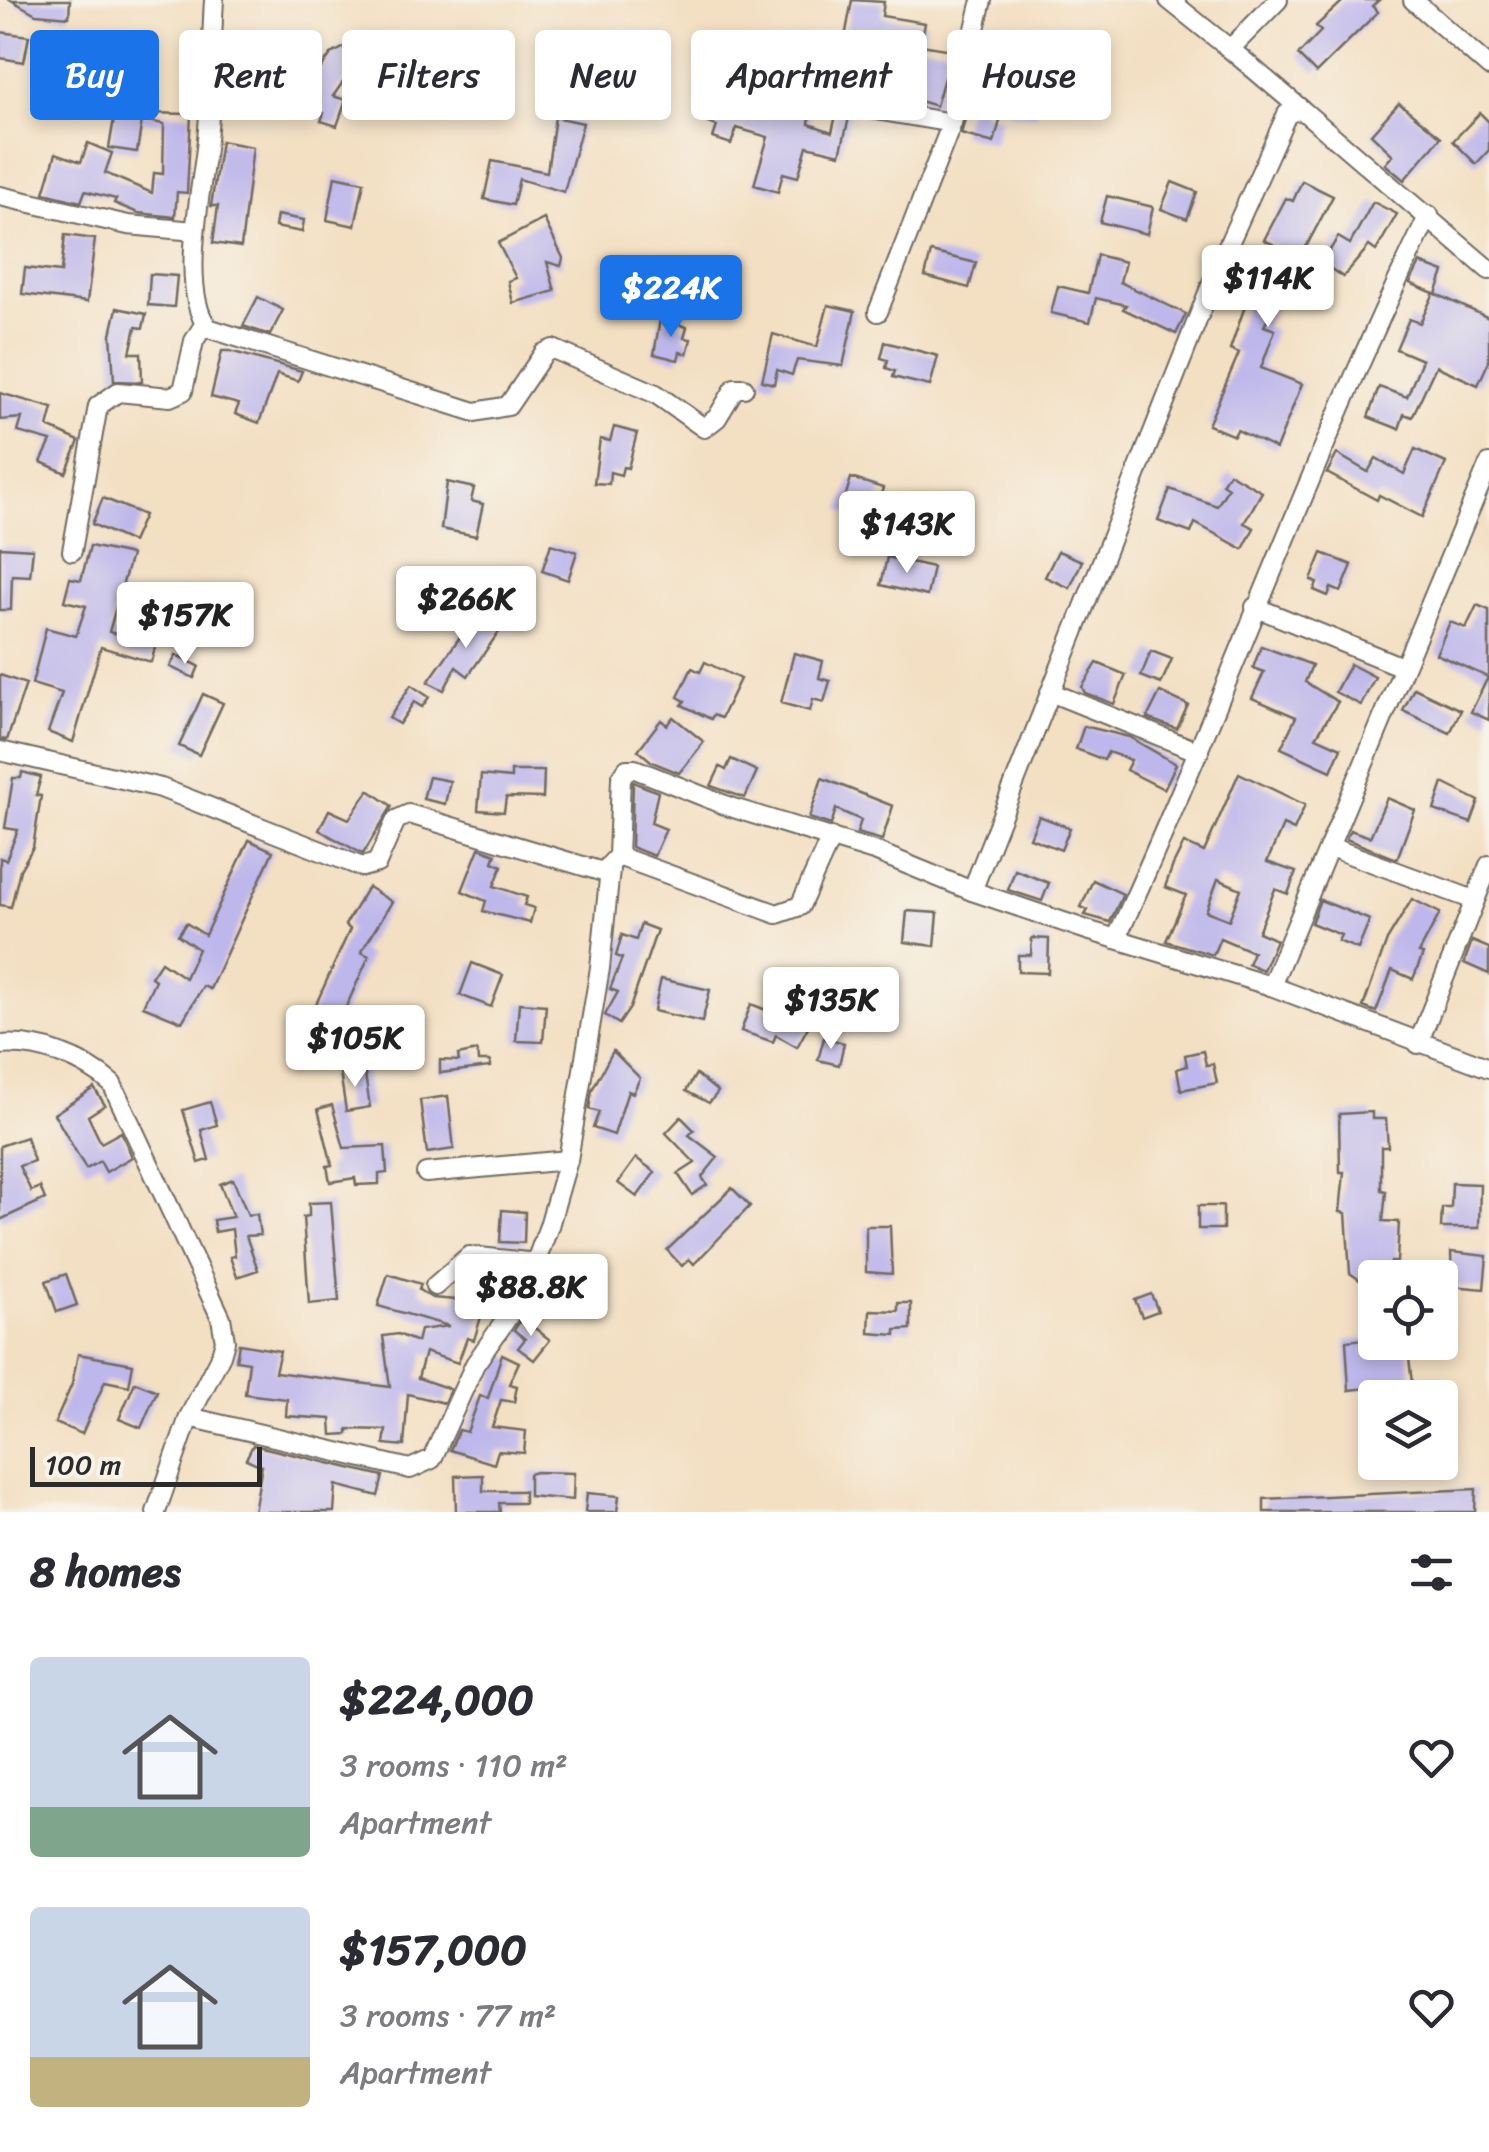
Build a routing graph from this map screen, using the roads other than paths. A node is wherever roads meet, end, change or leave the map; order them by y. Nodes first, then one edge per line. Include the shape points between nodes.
1 (214, 0) edge
2 (982, 0) edge
3 (1169, 0) edge
4 (1278, 0) edge
5 (1412, 0) edge
6 (1230, 49) junction
7 (1489, 67) edge
8 (1301, 109) junction
9 (927, 118) edge
10 (952, 122) junction
11 (0, 196) edge
12 (1429, 215) junction
13 (195, 231) junction
14 (1489, 270) edge
15 (878, 312) dead end
16 (204, 324) junction
17 (744, 388) dead end
18 (1489, 464) edge
19 (72, 551) dead end
20 (1255, 607) junction
21 (1402, 668) junction
22 (1050, 692) junction
23 (0, 750) edge
24 (1199, 752) junction
25 (831, 838) junction
26 (1330, 848) junction
27 (614, 862) junction
28 (1489, 866) edge
29 (972, 891) junction
30 (1474, 900) junction
31 (1116, 939) junction
32 (1271, 986) junction
33 (1418, 1044) junction
34 (0, 1045) edge
35 (1489, 1068) edge
36 (568, 1160) junction
37 (426, 1173) dead end
38 (537, 1263) junction
39 (435, 1286) dead end
40 (189, 1417) junction
41 (156, 1512) edge

1 - 13 street via 208,135
2 - 10 street
3 - 6 street
4 - 6 street
5 - 7 street
6 - 8 street
8 - 12 street
8 - 22 street via 1283,120 1217,270
9 - 10 street
10 - 15 street
11 - 13 street via 96,220
12 - 14 street
12 - 20 street
13 - 16 street
16 - 17 street via 475,412 508,406 538,360 554,349 656,394 704,428 735,388
16 - 19 street via 184,391 170,397 118,392 98,406
18 - 21 street
20 - 21 street
20 - 24 street
21 - 26 street
22 - 24 street
22 - 29 street
23 - 27 street via 160,788 362,868 377,863 396,820 410,814 595,872
24 - 31 street
25 - 27 street via 800,906 777,914
25 - 27 street via 631,768 621,778
25 - 29 street
26 - 30 street
26 - 32 street
27 - 36 street
28 - 30 street
29 - 31 street
30 - 33 street
31 - 32 street
32 - 33 street
33 - 35 street
34 - 40 street via 25,1043 92,1067 124,1103 224,1330 221,1355
36 - 37 street
36 - 38 street
38 - 39 street via 469,1256
38 - 40 street via 524,1294 475,1364 437,1451 417,1469
40 - 41 street

